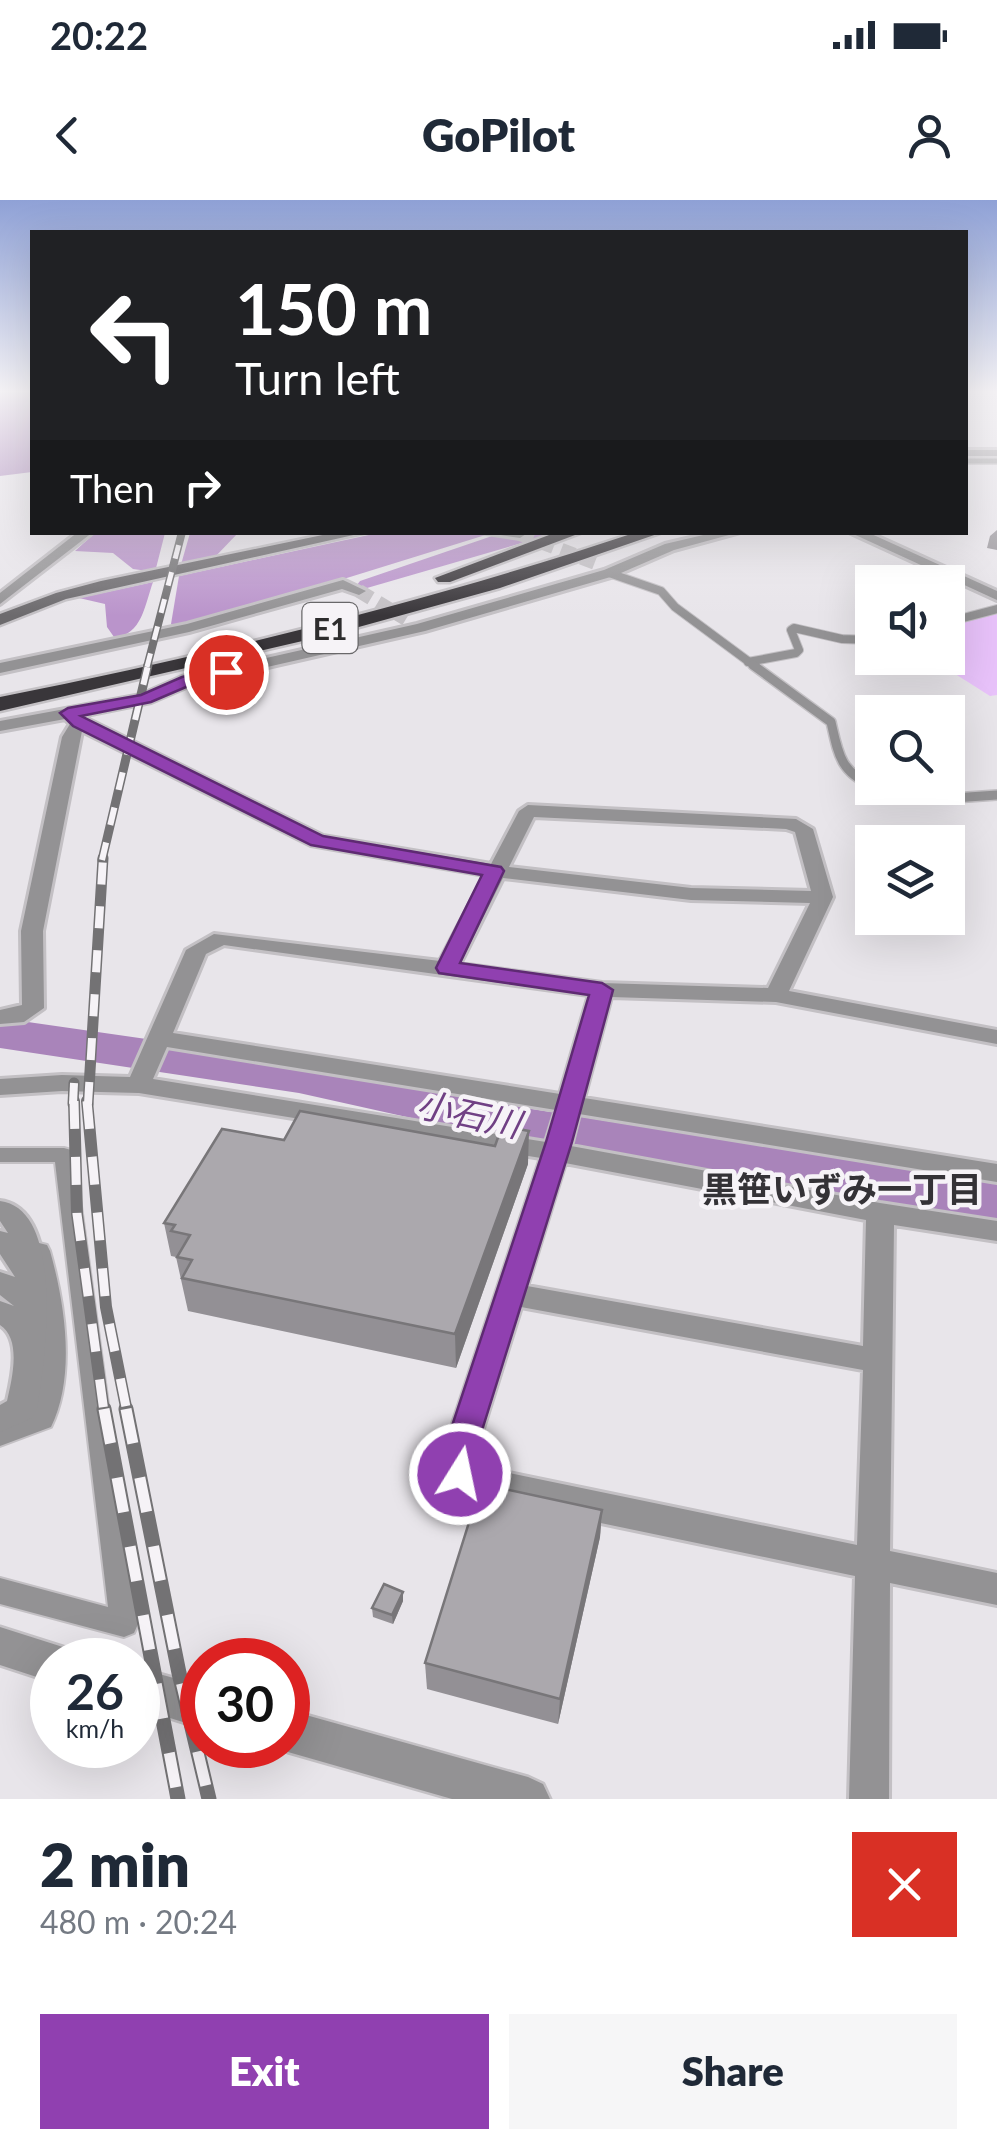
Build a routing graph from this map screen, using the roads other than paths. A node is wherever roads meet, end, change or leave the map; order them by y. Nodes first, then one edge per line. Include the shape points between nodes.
1 (83, 535) edge
2 (346, 535) edge
3 (566, 535) edge
4 (594, 535) edge
5 (646, 535) edge
6 (722, 535) edge
7 (862, 535) edge
8 (607, 569) junction
9 (422, 586) junction
10 (359, 590) tunnel mouth
11 (997, 596) edge
12 (1, 598) edge
13 (997, 609) edge
14 (965, 617) edge
15 (0, 620) edge
16 (855, 639) edge
17 (748, 662) junction
18 (0, 668) edge
19 (0, 684) edge
20 (0, 704) edge
21 (74, 718) junction
22 (0, 726) edge
23 (855, 777) edge
24 (997, 794) edge
25 (965, 797) edge
26 (494, 871) junction
27 (822, 897) junction
28 (447, 968) junction
29 (602, 990) junction
30 (776, 995) junction
31 (0, 1016) edge
32 (997, 1037) edge
33 (158, 1042) junction
34 (142, 1079) junction
35 (0, 1087) edge
36 (563, 1127) junction
37 (0, 1155) edge
38 (997, 1173) edge
39 (0, 1202) edge
40 (0, 1211) edge
41 (880, 1213) junction
42 (997, 1230) edge
43 (0, 1242) edge
44 (0, 1284) edge
45 (512, 1294) junction
46 (31, 1298) junction
47 (0, 1312) edge
48 (28, 1341) junction
49 (879, 1361) junction
50 (0, 1419) edge
51 (0, 1436) edge
52 (870, 1564) junction
53 (997, 1589) edge
54 (0, 1592) edge
55 (0, 1646) edge
56 (30, 1655) edge
57 (310, 1737) edge
58 (528, 1799) edge
59 (869, 1799) edge

1 - 12 street
2 - 15 main road via 101,586
3 - 9 highway
4 - 9 highway, E1
5 - 20 highway, E1 via 334,627
6 - 8 street
7 - 11 street
8 - 17 lane via 661,592
8 - 21 street via 188,680
9 - 19 highway, E1
10 - 18 street via 342,584 189,628
13 - 14 lane
16 - 17 lane via 794,628 796,653
17 - 23 lane via 830,722 841,764
21 - 22 street
21 - 26 street via 318,841
21 - 31 street via 32,931 33,1008
24 - 25 lane
26 - 27 street via 691,894
26 - 27 street via 532,810 789,822 804,829
26 - 28 street
27 - 30 street
28 - 29 street
28 - 33 street via 214,939 196,950
29 - 30 street
29 - 36 street
30 - 32 street
33 - 34 street
33 - 36 street
34 - 35 street
34 - 36 street
36 - 38 street
36 - 41 street
36 - 45 street
37 - 54 street via 64,1154 124,1624
39 - 51 street via 17,1210 30,1229 50,1292 50,1401 42,1420
40 - 46 street via 16,1221 30,1252
41 - 42 street
41 - 49 street
43 - 46 street via 22,1263
44 - 46 street
45 - 49 street
45 - 52 street via 458,1456 460,1474 476,1484
46 - 48 street
47 - 48 street via 16,1319
48 - 50 street via 20,1409
49 - 52 street
52 - 53 street
52 - 59 street
55 - 56 street
57 - 58 street

